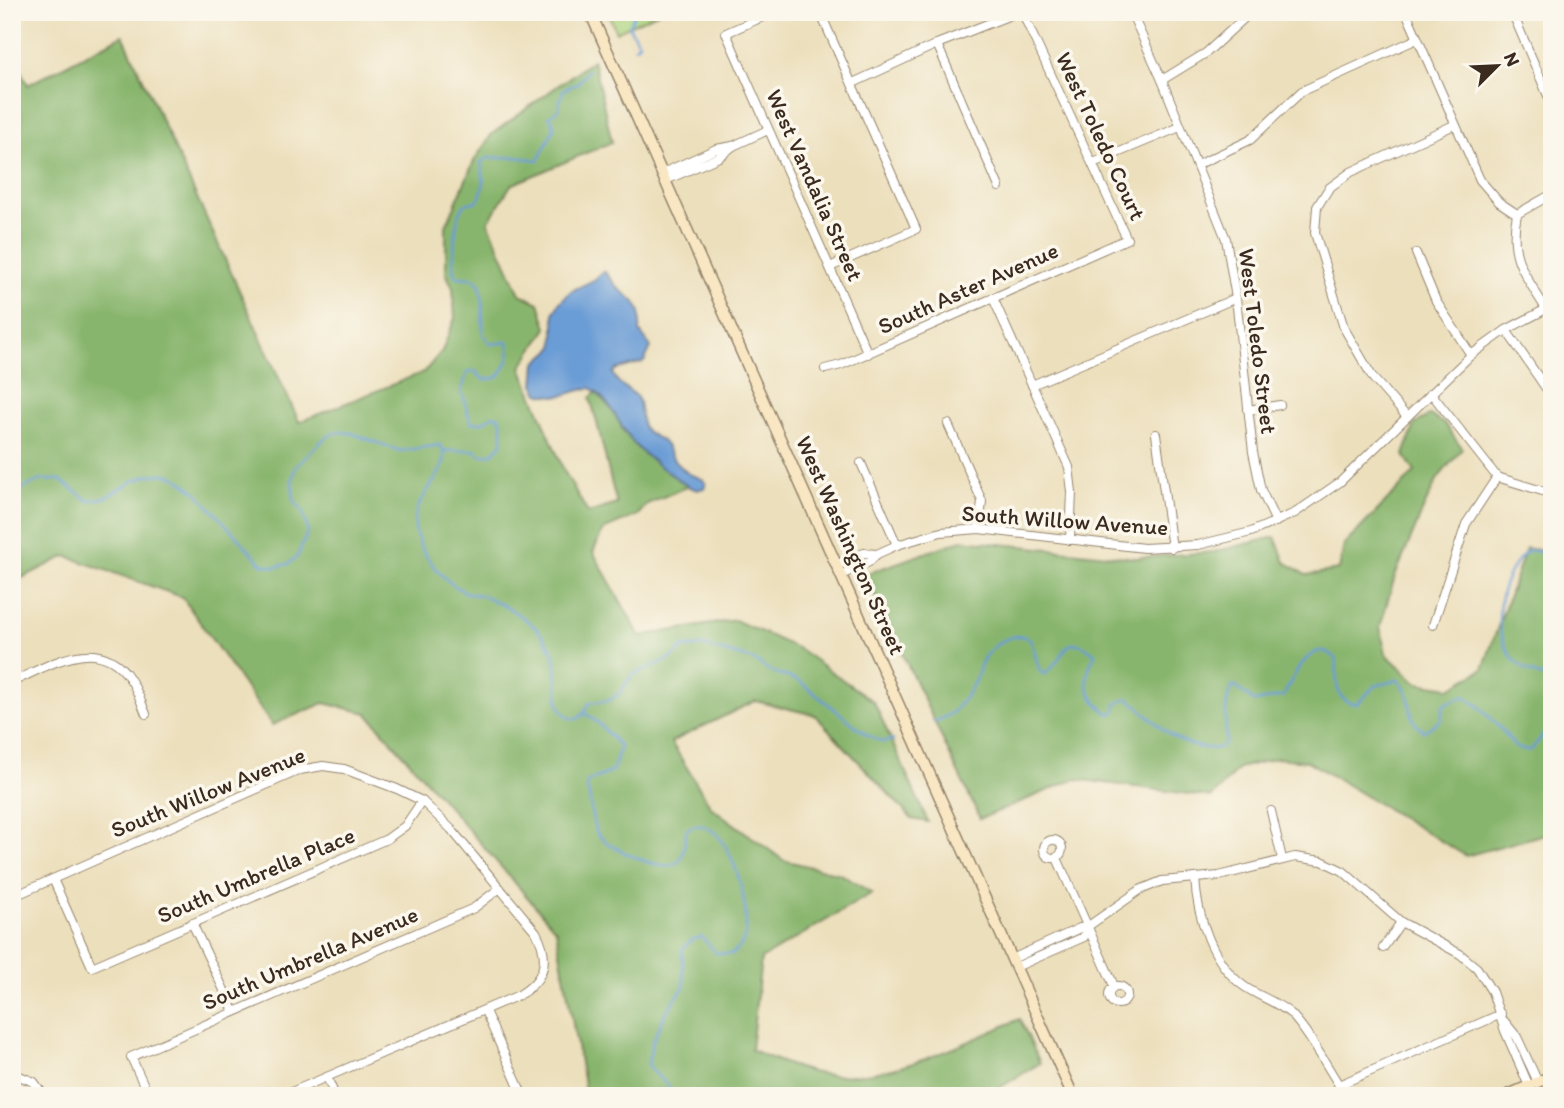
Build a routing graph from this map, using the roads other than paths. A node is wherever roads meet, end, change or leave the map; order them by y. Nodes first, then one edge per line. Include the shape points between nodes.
1 (590, 12) edge
2 (774, 12) edge
3 (820, 12) edge
4 (1020, 12) edge
5 (1131, 12) edge
6 (1251, 12) edge
7 (1406, 12) edge
8 (1512, 12) edge
9 (1417, 39) junction
10 (937, 44) junction
11 (1162, 80) junction
12 (853, 83) junction
13 (1552, 105) edge
14 (1454, 125) junction
15 (1180, 127) junction
16 (768, 130) junction
17 (1093, 163) junction
18 (1197, 165) junction
19 (664, 177) junction
20 (999, 187) dead end
21 (1552, 194) edge
22 (1517, 214) junction
23 (1127, 239) joint
24 (1416, 253) dead end
25 (830, 267) junction
26 (993, 298) junction
27 (1236, 298) junction
28 (1549, 308) edge
29 (1506, 330) junction
30 (868, 354) junction
31 (1471, 355) junction
32 (825, 369) dead end
33 (1032, 385) junction
34 (1431, 393) junction
35 (1552, 397) edge
36 (1280, 405) dead end
37 (1248, 410) junction
38 (1407, 417) junction
39 (948, 424) dead end
40 (1156, 434) dead end
41 (861, 463) dead end
42 (1497, 477) junction
43 (1552, 494) edge
44 (1276, 522) junction
45 (979, 529) junction
46 (1070, 540) junction
47 (897, 545) junction
48 (1172, 548) junction
49 (839, 570) junction
50 (1433, 625) dead end
51 (12, 682) edge
52 (146, 714) dead end
53 (422, 801) junction
54 (1271, 811) dead end
55 (1057, 858) dead end
56 (1282, 859) junction
57 (1195, 878) junction
58 (53, 879) junction
59 (500, 888) junction
60 (12, 897) edge
61 (1401, 922) junction
62 (192, 923) junction
63 (1087, 928) junction
64 (1383, 948) dead end
65 (1014, 963) junction
66 (1114, 986) dead end
67 (234, 1011) junction
68 (485, 1011) junction
69 (1502, 1017) junction
70 (12, 1025) edge
71 (1552, 1076) edge
72 (327, 1077) junction
73 (1533, 1084) junction
74 (44, 1096) edge
75 (149, 1096) edge
76 (282, 1096) edge
77 (335, 1096) edge
78 (523, 1096) edge
79 (1073, 1096) edge
80 (1506, 1096) edge

1 - 19 main road, West Washington Street
2 - 16 street, West Vandalia Street via 726,33
3 - 12 street
4 - 10 street
4 - 17 street, West Toledo Court
5 - 11 street, West Toledo Street
6 - 11 street via 1206,53
7 - 9 street
8 - 13 street
9 - 14 street
9 - 18 street via 1302,91 1250,140
10 - 12 street
10 - 20 street
11 - 15 street, West Toledo Street
12 - 25 street via 916,229
14 - 22 street via 1480,180
14 - 38 street via 1351,172 1329,188 1317,207 1315,233 1344,328 1373,378
15 - 17 street
15 - 18 street, West Toledo Street
16 - 19 street via 716,149
16 - 25 street, West Vandalia Street
17 - 23 street, West Toledo Court
18 - 27 street, West Toledo Street via 1226,239
19 - 49 main road, West Washington Street
21 - 22 street
22 - 28 street via 1513,235 1517,261
23 - 26 street, South Aster Avenue
24 - 31 street via 1436,302
25 - 30 street, West Vandalia Street
26 - 30 street, South Aster Avenue
26 - 33 street
27 - 33 street
27 - 37 street, West Toledo Street
28 - 29 street, South Willow Avenue
29 - 31 street, South Willow Avenue
29 - 35 street
30 - 32 street, South Aster Avenue
31 - 34 street, South Willow Avenue
33 - 46 street via 1069,467
34 - 38 street, South Willow Avenue
34 - 42 street
36 - 37 street
37 - 44 street, West Toledo Street via 1261,490
38 - 44 street, South Willow Avenue via 1340,482
39 - 45 street via 982,502
40 - 48 street
41 - 47 street
42 - 43 street
42 - 50 street via 1466,524
44 - 48 street, South Willow Avenue via 1225,540
45 - 46 street, South Willow Avenue
45 - 47 street, South Willow Avenue via 941,532
46 - 48 street, South Willow Avenue
47 - 49 street, South Willow Avenue via 877,554 864,553
49 - 65 main road, West Washington Street
51 - 52 street via 65,658 90,654 125,672
53 - 58 street, South Willow Avenue via 344,769 312,767
53 - 59 street, South Willow Avenue
53 - 62 street, South Umbrella Place via 392,837
54 - 56 street
55 - 63 street
56 - 57 street
56 - 61 street via 1316,859 1334,866
57 - 63 street via 1144,888
57 - 69 street via 1201,919 1224,965 1243,986 1294,1018 1339,1085
58 - 60 street, South Willow Avenue
58 - 62 street, South Umbrella Place via 92,967
59 - 67 street, South Umbrella Avenue via 474,908
59 - 68 street, South Willow Avenue via 536,932 545,951 544,962 536,982 525,992
61 - 64 street
61 - 69 street via 1471,961 1486,980
62 - 67 street
63 - 65 street
63 - 66 street
65 - 79 main road, West Washington Street
67 - 75 street, South Umbrella Avenue via 131,1057
68 - 72 street
68 - 78 street
69 - 73 street via 1517,1037
70 - 74 street via 12,1073 34,1083
71 - 73 main road
72 - 76 street
72 - 77 street
73 - 80 main road

